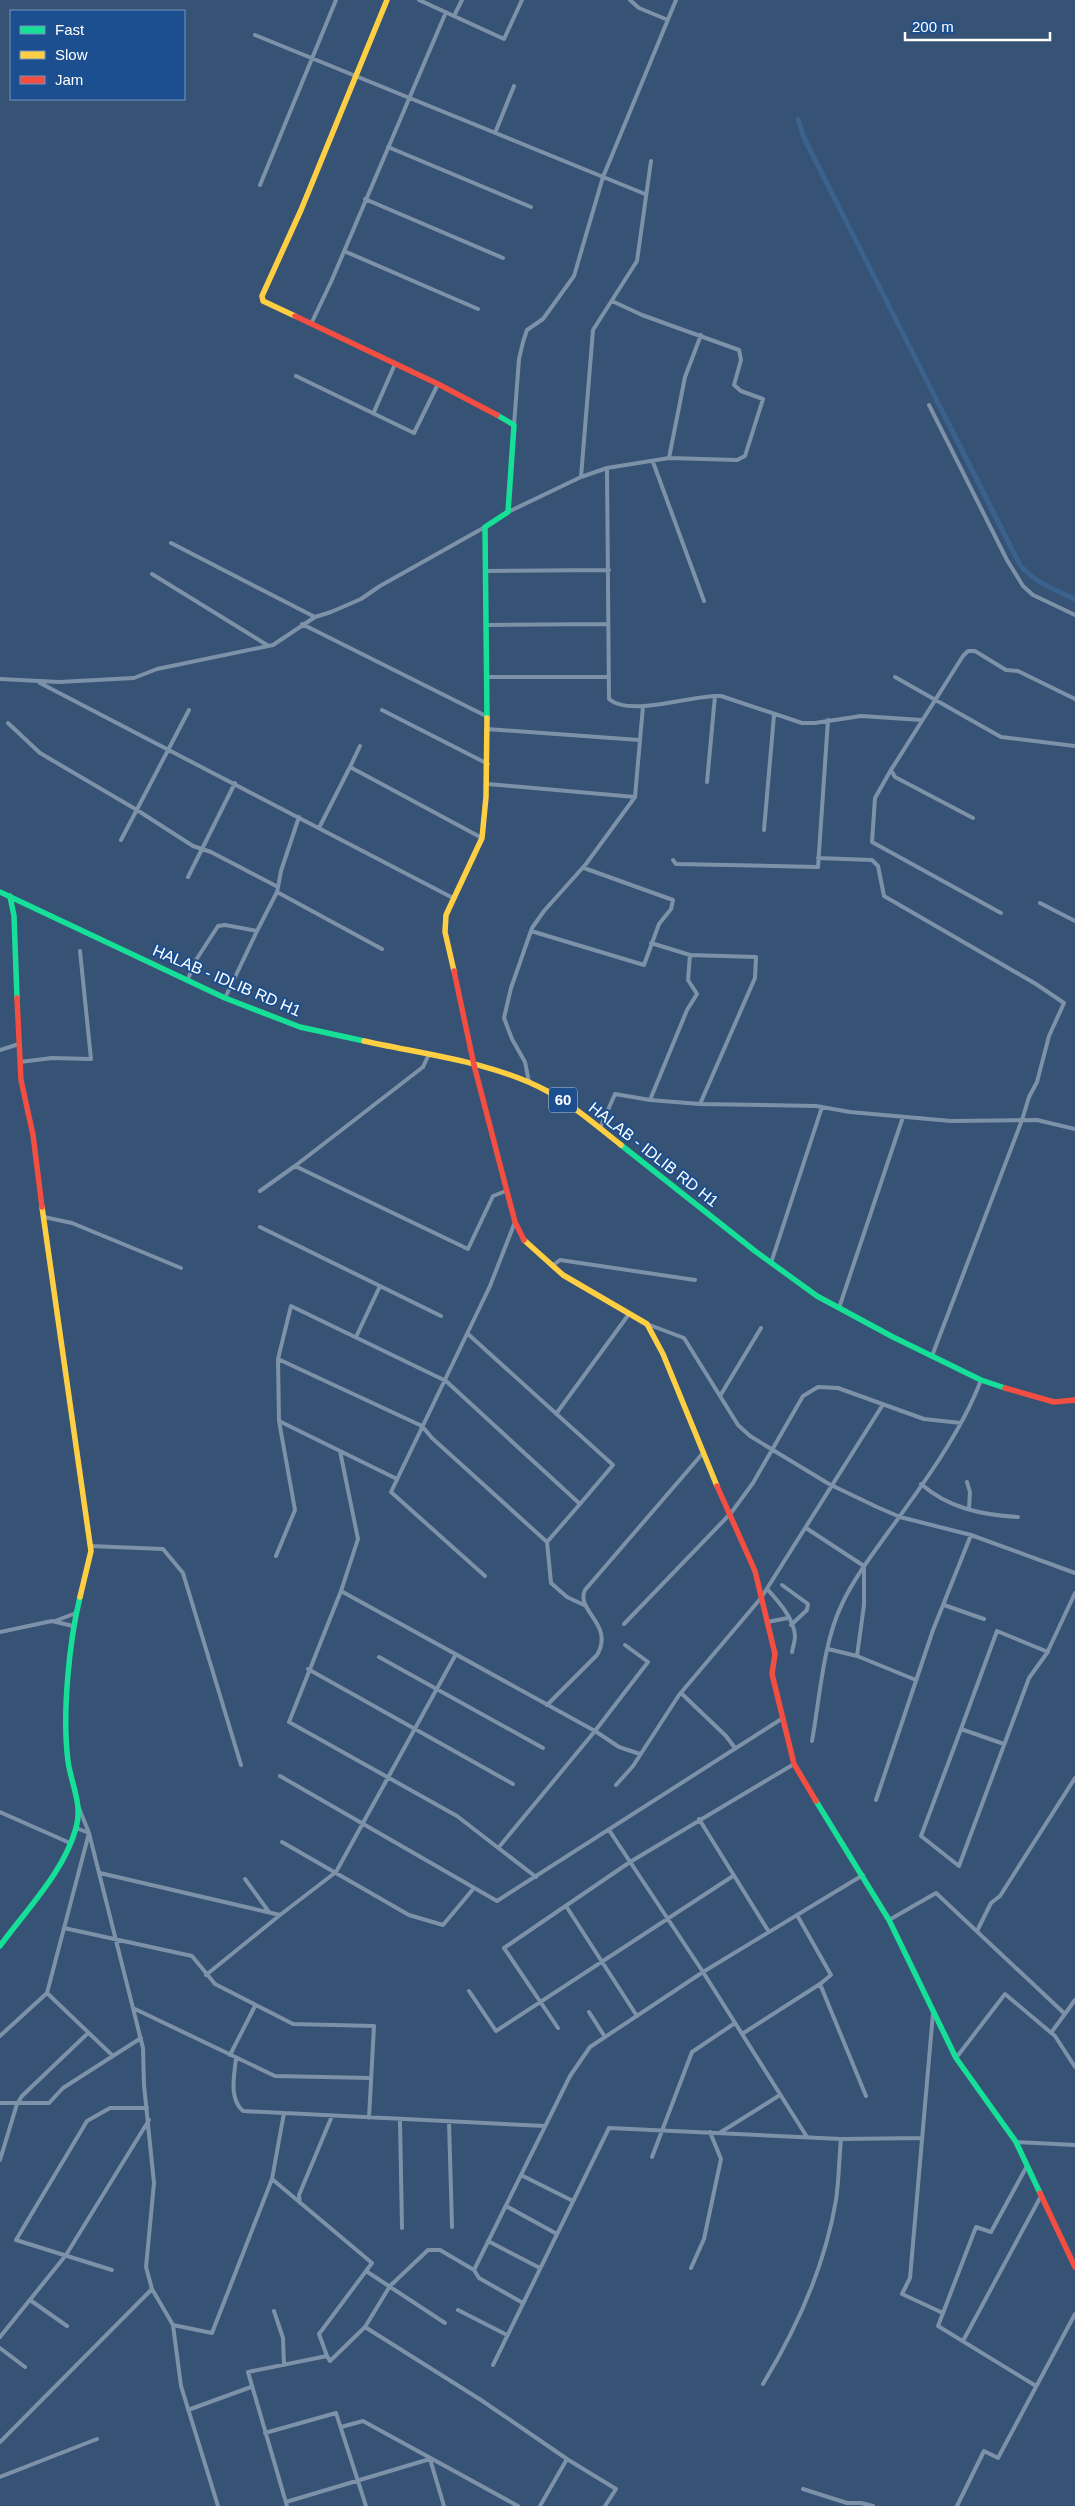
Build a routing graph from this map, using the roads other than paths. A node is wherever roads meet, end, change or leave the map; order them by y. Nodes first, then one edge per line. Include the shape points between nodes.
1 (336, 0) edge
2 (386, 0) edge
3 (419, 0) edge
4 (462, 0) edge
5 (522, 0) edge
6 (630, 0) edge
7 (676, 0) edge
8 (446, 12) junction
9 (454, 16) junction
10 (668, 20) junction
11 (255, 35) dead end
12 (313, 58) junction
13 (356, 76) junction
14 (514, 86) dead end
15 (409, 98) junction
16 (495, 133) junction
17 (388, 147) junction
18 (651, 162) dead end
19 (603, 177) junction
20 (260, 185) dead end
21 (645, 194) junction
22 (365, 199) junction
23 (531, 207) dead end
24 (344, 251) junction
25 (503, 258) dead end
26 (612, 302) junction
27 (478, 309) dead end
28 (311, 324) junction
29 (701, 335) junction
30 (395, 364) junction
31 (296, 376) dead end
32 (438, 384) junction
33 (930, 405) dead end
34 (374, 412) junction
35 (514, 425) junction
36 (669, 458) junction
37 (653, 462) junction
38 (607, 468) junction
39 (581, 477) junction
40 (508, 512) junction
41 (485, 527) junction
42 (171, 543) dead end
43 (609, 570) junction
44 (486, 571) junction
45 (152, 574) dead end
46 (704, 601) dead end
47 (1075, 615) edge
48 (315, 617) junction
49 (302, 624) junction
50 (608, 624) junction
51 (488, 625) junction
52 (267, 645) junction
53 (608, 677) junction
54 (895, 677) dead end
55 (488, 678) junction
56 (0, 679) edge
57 (38, 682) junction
58 (716, 696) junction
59 (935, 700) junction
60 (1075, 700) edge
61 (643, 706) junction
62 (189, 710) dead end
63 (382, 710) dead end
64 (774, 715) junction
65 (488, 717) junction
66 (828, 720) junction
67 (922, 720) junction
68 (8, 723) dead end
69 (487, 729) junction
70 (639, 740) junction
71 (360, 746) dead end
72 (1075, 746) edge
73 (169, 750) junction
74 (488, 764) junction
75 (895, 764) junction
76 (350, 767) junction
77 (707, 782) dead end
78 (235, 783) junction
79 (488, 784) junction
80 (635, 798) junction
81 (137, 810) junction
82 (299, 817) junction
83 (973, 818) dead end
84 (318, 828) junction
85 (764, 830) dead end
86 (482, 838) junction
87 (121, 840) dead end
88 (203, 849) junction
89 (818, 858) junction
90 (673, 860) dead end
91 (584, 868) junction
92 (188, 877) dead end
93 (277, 890) junction
94 (0, 892) edge
95 (10, 896) junction
96 (453, 898) junction
97 (1040, 903) dead end
98 (1001, 913) dead end
99 (1075, 921) edge
100 (257, 931) junction
101 (530, 931) junction
102 (652, 943) junction
103 (382, 949) dead end
104 (80, 951) dead end
105 (690, 955) junction
106 (188, 979) junction
107 (225, 998) junction
108 (19, 1044) junction
109 (0, 1050) edge
110 (429, 1054) junction
111 (20, 1062) junction
112 (474, 1065) junction
113 (529, 1083) junction
114 (650, 1100) junction
115 (700, 1104) junction
116 (822, 1107) junction
117 (903, 1117) junction
118 (1022, 1120) junction
119 (600, 1128) junction
120 (1075, 1129) edge
121 (295, 1166) junction
122 (260, 1191) dead end
123 (506, 1191) junction
124 (44, 1217) junction
125 (514, 1222) junction
126 (260, 1227) dead end
127 (771, 1263) junction
128 (552, 1266) junction
129 (181, 1268) dead end
130 (695, 1280) dead end
131 (380, 1286) junction
132 (839, 1308) junction
133 (629, 1314) junction
134 (441, 1316) dead end
135 (647, 1324) junction
136 (761, 1328) dead end
137 (468, 1334) junction
138 (356, 1337) junction
139 (932, 1356) junction
140 (278, 1359) junction
141 (981, 1380) junction
142 (446, 1381) junction
143 (720, 1396) junction
144 (1075, 1400) edge
145 (882, 1406) junction
146 (556, 1414) junction
147 (279, 1421) junction
148 (961, 1423) junction
149 (422, 1426) junction
150 (771, 1449) junction
151 (340, 1451) junction
152 (703, 1453) junction
153 (397, 1480) junction
154 (967, 1482) dead end
155 (921, 1484) junction
156 (833, 1486) junction
157 (580, 1504) junction
158 (969, 1510) junction
159 (731, 1513) junction
160 (900, 1516) junction
161 (1018, 1517) dead end
162 (806, 1528) junction
163 (971, 1535) junction
164 (547, 1542) junction
165 (90, 1546) junction
166 (276, 1556) dead end
167 (864, 1566) junction
168 (1075, 1573) edge
169 (485, 1576) dead end
170 (782, 1585) dead end
171 (767, 1589) junction
172 (341, 1591) junction
173 (1075, 1593) edge
174 (761, 1598) junction
175 (944, 1605) junction
176 (586, 1606) junction
177 (76, 1613) junction
178 (788, 1618) junction
179 (984, 1620) dead end
180 (52, 1622) junction
181 (767, 1622) junction
182 (624, 1624) dead end
183 (791, 1625) junction
184 (73, 1626) junction
185 (0, 1632) edge
186 (625, 1645) dead end
187 (828, 1649) junction
188 (792, 1652) dead end
189 (1048, 1652) junction
190 (456, 1654) junction
191 (858, 1656) junction
192 (379, 1657) dead end
193 (308, 1669) junction
194 (916, 1680) junction
195 (437, 1688) junction
196 (681, 1693) junction
197 (547, 1705) junction
198 (783, 1718) junction
199 (961, 1729) junction
200 (414, 1730) junction
201 (595, 1731) junction
202 (812, 1740) dead end
203 (1004, 1744) junction
204 (543, 1748) dead end
205 (735, 1748) junction
206 (640, 1754) junction
207 (794, 1764) junction
208 (241, 1765) dead end
209 (280, 1776) dead end
210 (388, 1776) junction
211 (1075, 1778) edge
212 (513, 1784) dead end
213 (616, 1785) dead end
214 (876, 1800) dead end
215 (79, 1806) junction
216 (0, 1812) edge
217 (699, 1819) junction
218 (363, 1823) junction
219 (76, 1828) junction
220 (609, 1830) junction
221 (89, 1832) junction
222 (282, 1842) dead end
223 (70, 1843) junction
224 (499, 1847) junction
225 (630, 1862) junction
226 (336, 1872) junction
227 (100, 1873) junction
228 (733, 1876) junction
229 (863, 1876) junction
230 (536, 1878) junction
231 (245, 1879) dead end
232 (474, 1888) junction
233 (566, 1906) junction
234 (269, 1912) junction
235 (280, 1914) junction
236 (796, 1915) junction
237 (667, 1918) junction
238 (889, 1920) junction
239 (64, 1928) junction
240 (977, 1931) junction
241 (769, 1932) junction
242 (117, 1939) junction
243 (0, 1946) edge
244 (601, 1960) junction
245 (703, 1972) junction
246 (206, 1974) junction
247 (820, 1984) junction
248 (469, 1991) dead end
249 (46, 1993) junction
250 (540, 2000) junction
251 (1075, 2000) edge
252 (255, 2006) junction
253 (134, 2009) junction
254 (933, 2011) junction
255 (589, 2012) dead end
256 (1065, 2014) junction
257 (637, 2016) junction
258 (735, 2024) junction
259 (558, 2028) dead end
260 (1051, 2032) junction
261 (88, 2033) junction
262 (742, 2034) junction
263 (0, 2036) edge
264 (605, 2037) junction
265 (141, 2038) junction
266 (230, 2055) junction
267 (113, 2056) junction
268 (956, 2058) junction
269 (236, 2059) junction
270 (1075, 2067) edge
271 (371, 2078) junction
272 (780, 2095) junction
273 (866, 2096) dead end
274 (0, 2103) edge
275 (17, 2104) junction
276 (147, 2108) junction
277 (284, 2114) junction
278 (332, 2116) junction
279 (369, 2118) junction
280 (149, 2120) junction
281 (400, 2120) junction
282 (449, 2122) junction
283 (545, 2126) junction
284 (663, 2130) junction
285 (710, 2132) junction
286 (721, 2132) junction
287 (807, 2137) junction
288 (922, 2138) junction
289 (841, 2139) junction
290 (1016, 2142) junction
291 (1075, 2145) edge
292 (652, 2157) dead end
293 (0, 2160) edge
294 (1027, 2166) junction
295 (521, 2175) junction
296 (272, 2179) junction
297 (1040, 2196) junction
298 (573, 2201) junction
299 (300, 2203) junction
300 (506, 2206) junction
301 (452, 2227) dead end
302 (402, 2228) dead end
303 (557, 2234) junction
304 (488, 2241) junction
305 (66, 2255) junction
306 (1075, 2266) edge
307 (540, 2268) junction
308 (691, 2268) dead end
309 (112, 2270) dead end
310 (474, 2270) junction
311 (366, 2271) junction
312 (390, 2286) junction
313 (152, 2289) junction
314 (30, 2300) junction
315 (523, 2303) junction
316 (458, 2310) dead end
317 (274, 2311) dead end
318 (943, 2313) junction
319 (1075, 2314) edge
320 (445, 2323) dead end
321 (173, 2325) junction
322 (67, 2326) dead end
323 (365, 2327) junction
324 (507, 2336) junction
325 (0, 2337) edge
326 (963, 2341) junction
327 (0, 2348) edge
328 (327, 2356) junction
329 (284, 2365) junction
330 (493, 2365) dead end
331 (26, 2367) dead end
332 (762, 2384) dead end
333 (1036, 2386) junction
334 (251, 2387) junction
335 (188, 2410) junction
336 (341, 2427) junction
337 (265, 2433) junction
338 (97, 2439) dead end
339 (0, 2442) edge
340 (430, 2459) junction
341 (567, 2459) junction
342 (0, 2477) edge
343 (358, 2480) junction
344 (803, 2490) dead end
345 (286, 2504) edge
346 (218, 2506) edge
347 (366, 2506) edge
348 (444, 2506) edge
349 (518, 2506) edge
350 (540, 2506) edge
351 (605, 2506) edge
352 (873, 2506) edge
353 (957, 2506) edge

1 - 12 street
2 - 13 main road
3 - 8 street
4 - 9 street
5 - 9 street via 504,38
6 - 10 street
7 - 10 street
8 - 9 street
8 - 15 street
10 - 19 street
11 - 12 street
12 - 13 street
12 - 20 street
13 - 15 street
13 - 28 main road via 302,210 262,296 263,301
14 - 16 street
15 - 16 street
15 - 17 street
16 - 19 street
17 - 22 street
17 - 23 street
18 - 21 street
19 - 21 street
19 - 35 street via 574,276 544,319 527,330 518,359
21 - 26 street via 637,262
22 - 24 street
22 - 25 street
24 - 27 street
24 - 28 street
26 - 29 street
26 - 39 street via 593,330
28 - 30 main road
29 - 36 street via 685,377
29 - 36 street via 739,350 741,360 734,385 763,399 745,456 737,460
30 - 32 main road
30 - 34 street
31 - 34 street
32 - 34 street via 414,433
32 - 35 main road
33 - 47 street via 1007,560 1024,586 1033,595
35 - 40 main road
36 - 37 street
37 - 38 street
37 - 46 street
38 - 39 street
38 - 43 street
39 - 40 street
40 - 41 main road
41 - 44 main road
41 - 48 street via 361,599
42 - 48 street
43 - 44 street
43 - 50 street
44 - 51 main road
45 - 52 street
48 - 49 street
49 - 52 street via 273,645
49 - 65 street
50 - 51 street
50 - 53 street
51 - 55 main road
52 - 57 street via 157,669 134,678
53 - 55 street
53 - 61 street via 609,699 614,703
54 - 59 street
55 - 65 main road
56 - 57 street
57 - 73 street
58 - 61 street
58 - 64 street
58 - 77 street
59 - 60 street via 968,651 975,651 1006,670 1018,671
59 - 67 street
59 - 72 street via 1001,737
61 - 70 street
62 - 73 street
63 - 74 street
64 - 66 street via 802,722
64 - 85 street
65 - 69 main road
66 - 67 street via 862,716
66 - 89 street
67 - 75 street
68 - 81 street via 40,753
69 - 70 street
69 - 74 main road
70 - 80 street
71 - 76 street
73 - 78 street
73 - 81 street
74 - 79 main road
75 - 83 street via 892,770 895,777
75 - 98 street via 875,798 872,842
76 - 84 street
76 - 86 street
78 - 82 street
78 - 88 street
79 - 80 street
79 - 86 main road
80 - 91 street
81 - 87 street
81 - 88 street via 193,846
82 - 84 street
82 - 93 street via 280,871
84 - 96 street
86 - 96 main road
88 - 92 street
88 - 93 street
89 - 90 street via 818,868 676,864
89 - 118 street via 872,860 878,866 884,896 1064,1003 1049,1036 1037,1082
91 - 101 street
91 - 102 street via 674,900
93 - 100 street
93 - 103 street
94 - 95 main road, HALAB - IDLIB RD H1 / 60
95 - 106 main road, HALAB - IDLIB RD H1 / 60
95 - 108 main road via 14,916
96 - 112 main road via 446,915 445,932
97 - 99 street
100 - 106 street via 218,926
100 - 107 street
101 - 102 street via 644,965
101 - 113 street via 504,1013 507,1029 525,1062
102 - 105 street
104 - 111 street via 91,1059 52,1058
105 - 114 street via 688,980 697,994 687,1010
105 - 115 street via 756,957 755,978
106 - 107 main road, HALAB - IDLIB RD H1 / 60
107 - 110 main road, HALAB - IDLIB RD H1 / 60 via 300,1027
108 - 109 street
108 - 111 main road
110 - 112 main road, HALAB - IDLIB RD H1 / 60
110 - 121 street via 423,1067
111 - 124 main road
112 - 113 main road, HALAB - IDLIB RD H1 / 60
112 - 123 main road
113 - 119 main road, HALAB - IDLIB RD H1 / 60 via 564,1101
114 - 115 street
114 - 119 street via 615,1094
115 - 116 street
116 - 117 street
116 - 127 street
117 - 118 street via 951,1121
117 - 132 street
118 - 120 street via 1052,1122
118 - 139 street
119 - 127 main road, HALAB - IDLIB RD H1 / 60
121 - 122 street
121 - 123 street via 468,1249 493,1196
123 - 125 main road
124 - 129 street via 72,1223
124 - 165 main road
125 - 128 main road via 526,1243
125 - 137 street
126 - 131 street
127 - 132 main road, HALAB - IDLIB RD H1 / 60
128 - 130 street via 560,1260
128 - 133 main road
131 - 134 street
131 - 138 street
132 - 139 main road, HALAB - IDLIB RD H1 / 60
133 - 135 main road
133 - 146 street
135 - 143 street via 684,1338
135 - 152 main road via 663,1354
136 - 143 street
137 - 142 street
137 - 146 street
138 - 140 street via 291,1306
138 - 142 street
139 - 141 main road, HALAB - IDLIB RD H1 / 60
140 - 147 street
140 - 149 street
141 - 144 main road, HALAB - IDLIB RD H1 / 60 via 1038,1399 1054,1402
141 - 148 street via 971,1408
142 - 149 street
142 - 157 street
143 - 150 street via 738,1425
145 - 148 street via 924,1419
145 - 150 street via 838,1388 818,1387 803,1396
145 - 156 street
146 - 157 street via 613,1464
147 - 151 street
147 - 166 street via 295,1510
148 - 155 street
149 - 153 street
149 - 164 street
150 - 156 street
150 - 159 street via 753,1483
151 - 153 street
151 - 172 street via 358,1539
152 - 159 main road
152 - 176 street via 585,1590 583,1599
153 - 169 street via 391,1492
154 - 158 street
155 - 158 street via 935,1497
155 - 160 street
156 - 160 street
156 - 162 street
157 - 164 street
158 - 161 street
159 - 174 main road via 755,1571
159 - 182 street
160 - 163 street
160 - 167 street
162 - 167 street
162 - 171 street
163 - 168 street
163 - 175 street
164 - 176 street via 551,1583
165 - 177 main road via 89,1565
165 - 208 street via 162,1549 183,1573
167 - 187 street via 832,1627
167 - 191 street via 864,1606
170 - 183 street via 808,1604 807,1610
171 - 174 street
171 - 178 street
172 - 190 street
172 - 193 street
173 - 189 street
174 - 181 main road
174 - 196 street
175 - 179 street
175 - 194 street
176 - 197 street via 599,1625 601,1647 597,1655
177 - 180 street
177 - 184 main road
178 - 181 street
178 - 183 street
180 - 184 street
180 - 185 street
181 - 198 main road via 775,1654 772,1674
183 - 188 street via 795,1636
184 - 215 main road via 68,1760
186 - 201 street via 648,1662
187 - 191 street
187 - 202 street
189 - 199 street via 997,1631
189 - 203 street via 1029,1678
190 - 195 street
190 - 197 street
191 - 194 street
192 - 195 street
193 - 200 street
193 - 210 street via 289,1722
194 - 214 street
195 - 200 street
195 - 204 street
196 - 205 street
196 - 206 street
197 - 201 street
198 - 205 street
198 - 207 main road
199 - 203 street
199 - 203 street via 921,1836 959,1866
200 - 210 street
200 - 212 street
201 - 206 street via 619,1747
201 - 224 street
205 - 220 street
206 - 213 street
207 - 217 street
207 - 229 main road
209 - 218 street
210 - 218 street
210 - 224 street via 457,1816
211 - 240 street via 1000,1896 991,1903
215 - 219 main road
215 - 221 street
216 - 223 street
217 - 225 street
217 - 228 street
218 - 226 street
218 - 232 street
219 - 221 street
219 - 223 main road
220 - 225 street
220 - 230 street
221 - 227 street
221 - 239 street
222 - 226 street
223 - 243 main road via 49,1880
224 - 230 street
225 - 233 street
225 - 237 street
226 - 232 street via 409,1915 443,1925
226 - 235 street
227 - 234 street
227 - 242 street
228 - 237 street
228 - 241 street
229 - 236 street
229 - 238 main road
230 - 232 street via 497,1901
231 - 234 street
233 - 244 street
233 - 250 street via 504,1948
234 - 235 street
235 - 246 street
236 - 241 street
236 - 247 street via 831,1974
237 - 244 street
237 - 245 street
238 - 240 street via 936,1892
238 - 254 main road
239 - 242 street
239 - 249 street
240 - 256 street
241 - 245 street
242 - 246 street via 192,1956
242 - 253 street
244 - 250 street
244 - 257 street
245 - 257 street
245 - 258 street
246 - 252 street via 215,1984
247 - 262 street
247 - 273 street
248 - 250 street via 496,2031
249 - 261 street
249 - 263 street
250 - 259 street
251 - 256 street
252 - 266 street
252 - 271 street via 293,2024 374,2026
253 - 265 street
253 - 266 street
254 - 268 main road
254 - 288 street
255 - 264 street
256 - 260 street
257 - 264 street
258 - 262 street
258 - 284 street via 692,2052
260 - 268 street via 1005,1994
260 - 270 street
261 - 267 street
261 - 275 street
262 - 272 street
264 - 283 street via 590,2047 570,2076
265 - 267 street
265 - 276 street
266 - 269 street
267 - 275 street via 63,2088 49,2103
268 - 290 main road
269 - 271 street via 275,2076
269 - 277 street via 233,2089 237,2106 243,2111
271 - 279 street
272 - 286 street
272 - 287 street
274 - 275 street
275 - 293 street
276 - 280 street
276 - 305 street via 110,2108 87,2121 16,2240
277 - 278 street
277 - 296 street
278 - 279 street
278 - 299 street via 299,2194
279 - 281 street
280 - 305 street
280 - 313 street via 154,2184 146,2267
281 - 282 street
281 - 302 street
282 - 283 street
282 - 301 street
283 - 295 street
284 - 285 street
284 - 292 street
284 - 298 street via 609,2128
285 - 286 street
285 - 308 street via 721,2159 704,2239
286 - 287 street
287 - 289 street
288 - 289 street
288 - 318 street via 910,2278 902,2294
289 - 332 street via 836,2198 816,2277 782,2352
290 - 291 street
290 - 294 main road
294 - 297 main road
294 - 318 street via 991,2232 976,2227
295 - 298 street
295 - 300 street
296 - 299 street
296 - 321 street via 212,2333
297 - 306 main road
297 - 326 street
298 - 303 street
299 - 311 street via 372,2263
300 - 303 street
300 - 304 street
303 - 307 street
304 - 307 street
304 - 310 street
305 - 309 street
305 - 314 street
307 - 315 street
310 - 312 street via 440,2250 428,2250
310 - 315 street via 479,2278
311 - 312 street
311 - 328 street via 319,2334
312 - 320 street
312 - 323 street
313 - 321 street
313 - 339 street
314 - 322 street
314 - 325 street
315 - 324 street
316 - 324 street
317 - 329 street via 283,2338
318 - 326 street via 938,2326
319 - 333 street
321 - 335 street via 181,2386
323 - 328 street via 330,2361
323 - 341 street
324 - 330 street
326 - 333 street
327 - 331 street
328 - 329 street
329 - 334 street via 248,2372
333 - 353 street via 998,2458 984,2451
334 - 335 street
334 - 337 street
335 - 346 street
336 - 337 street via 336,2412
336 - 340 street via 364,2421
336 - 343 street
337 - 345 street
338 - 342 street
340 - 343 street
340 - 348 street
340 - 349 street
341 - 350 street
341 - 351 street via 616,2489
343 - 345 street
343 - 347 street
344 - 352 street via 847,2503

